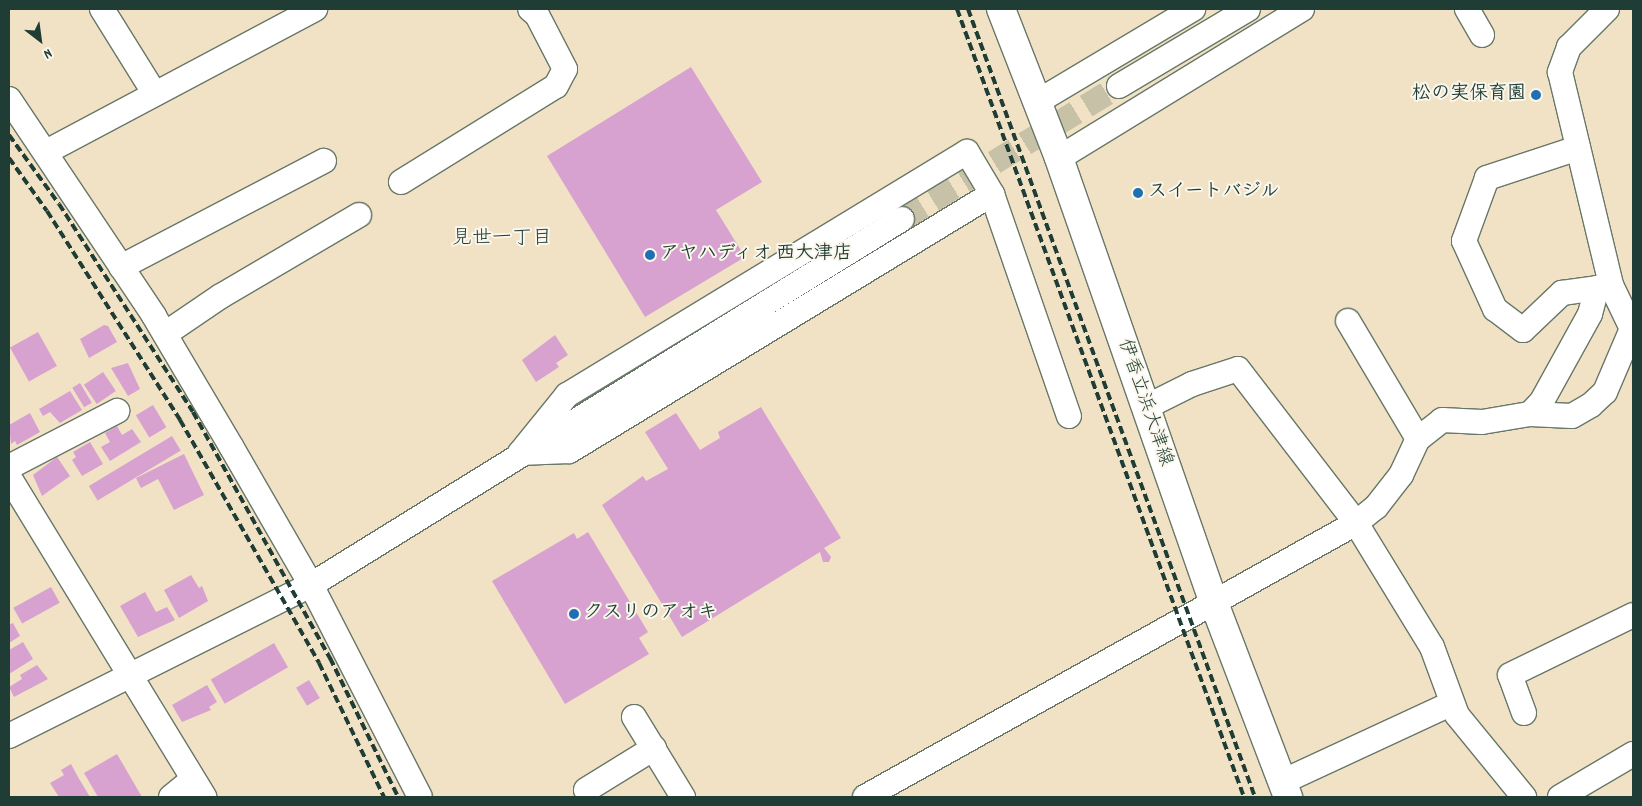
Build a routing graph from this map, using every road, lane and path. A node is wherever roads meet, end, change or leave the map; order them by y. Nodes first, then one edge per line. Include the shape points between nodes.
1 (102, 9) edge
2 (315, 9) edge
3 (530, 9) edge
4 (1001, 9) edge
5 (1193, 9) edge
6 (1248, 9) edge
7 (1302, 9) edge
8 (1467, 9) edge
9 (1607, 9) edge
10 (282, 16) edge
11 (1482, 35) dead end
12 (1119, 86) tunnel mouth
13 (155, 94) junction
14 (9, 99) edge
15 (1037, 102) junction
16 (1578, 148) junction
17 (46, 152) junction
18 (1059, 158) junction
19 (324, 161) dead end
20 (401, 182) dead end
21 (992, 194) junction
22 (359, 215) dead end
23 (902, 219) tunnel mouth
24 (121, 267) junction
25 (1604, 287) junction
26 (1348, 321) dead end
27 (1632, 331) edge
28 (165, 334) junction
29 (1146, 407) junction
30 (117, 411) dead end
31 (1530, 414) junction
32 (1068, 416) dead end
33 (1418, 439) junction
34 (520, 453) junction
35 (9, 467) edge
36 (9, 477) edge
37 (1356, 523) junction
38 (311, 585) junction
39 (1214, 603) junction
40 (1633, 616) edge
41 (132, 677) junction
42 (1452, 703) junction
43 (1524, 713) dead end
44 (634, 716) dead end
45 (12, 729) edge
46 (654, 748) junction
47 (1633, 754) edge
48 (199, 788) edge
49 (586, 790) dead end
50 (1285, 790) edge
51 (171, 797) edge
52 (420, 797) edge
53 (683, 797) edge
54 (866, 797) edge
55 (1524, 797) edge
56 (1560, 797) edge

1 - 13 street
2 - 10 street
3 - 20 street via 537,15 565,69 556,86
4 - 15 main road, 伊香立浜大津線
5 - 15 street
6 - 12 street
7 - 18 street
8 - 11 street
9 - 16 street via 1569,47 1560,72
10 - 13 street
13 - 17 street
14 - 17 street
15 - 18 main road, 伊香立浜大津線
16 - 25 street
16 - 25 street via 1487,178 1464,241 1495,309 1523,330 1562,293
17 - 24 street
18 - 29 main road, 伊香立浜大津線
19 - 24 street
21 - 32 street
21 - 34 street via 569,451
21 - 34 street via 967,152 567,395
22 - 28 street via 220,296
23 - 34 street
24 - 28 street
25 - 27 street
25 - 31 street via 1542,400
26 - 33 street
27 - 31 street via 1605,392 1591,405 1572,416
28 - 38 street
29 - 37 street via 1192,384 1238,369
29 - 39 main road, 伊香立浜大津線
30 - 35 street
31 - 33 street via 1482,422 1442,420
33 - 37 street via 1401,475 1376,507
34 - 38 street
36 - 41 street
37 - 39 street
37 - 42 street via 1432,647
38 - 41 street
38 - 52 street
39 - 50 main road, 伊香立浜大津線
39 - 54 street via 1172,623
40 - 43 street via 1510,675
41 - 45 street
41 - 48 street
42 - 50 street
42 - 55 street via 1457,715
44 - 46 street
46 - 49 street
46 - 53 street
47 - 56 street
48 - 51 street

